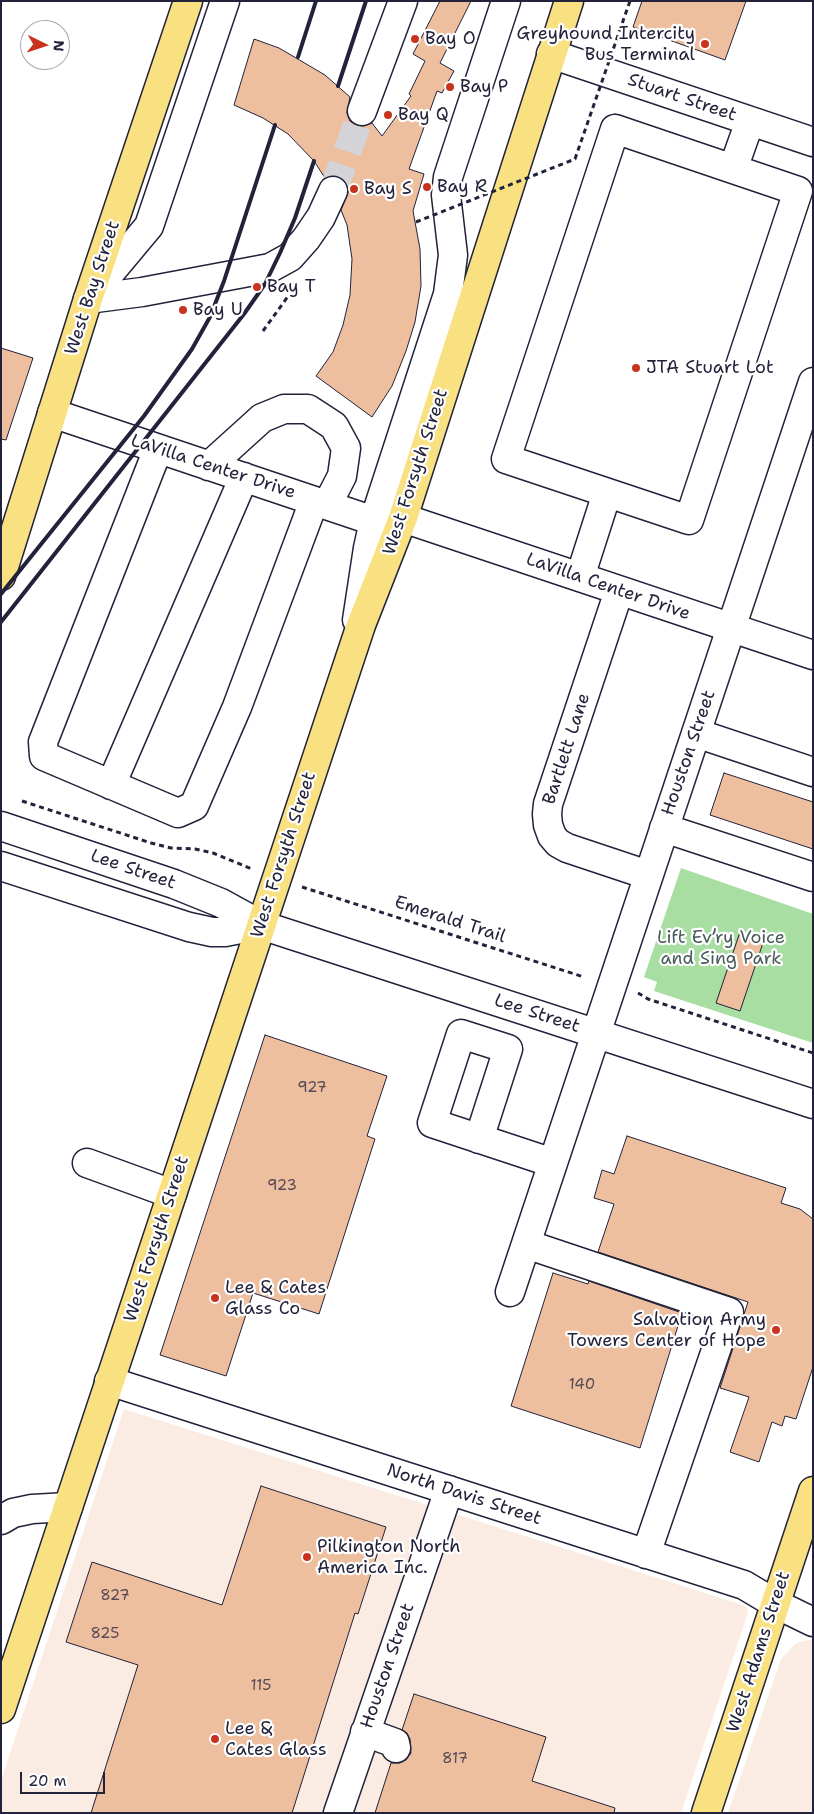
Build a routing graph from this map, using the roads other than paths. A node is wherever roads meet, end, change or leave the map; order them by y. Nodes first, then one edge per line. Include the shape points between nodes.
1 (188, 1) edge
2 (225, 1) edge
3 (403, 1) edge
4 (506, 1) edge
5 (568, 1) edge
6 (551, 54) junction
7 (362, 111) tunnel mouth
8 (750, 121) junction
9 (813, 142) edge
10 (733, 169) junction
11 (333, 191) tunnel mouth
12 (88, 300) junction
13 (813, 382) edge
14 (52, 413) junction
15 (158, 449) junction
16 (209, 466) junction
17 (244, 477) junction
18 (607, 493) junction
19 (321, 503) junction
20 (402, 518) junction
21 (374, 521) junction
22 (1, 576) edge
23 (580, 577) junction
24 (619, 591) junction
25 (731, 628) junction
26 (351, 653) junction
27 (813, 655) edge
28 (696, 733) junction
29 (813, 772) edge
30 (111, 785) junction
31 (1, 826) edge
32 (664, 828) junction
33 (1, 866) edge
34 (648, 875) junction
35 (813, 877) edge
36 (261, 925) junction
37 (596, 1033) junction
38 (813, 1104) edge
39 (479, 1138) dead end
40 (87, 1163) dead end
41 (553, 1163) junction
42 (172, 1194) junction
43 (526, 1244) junction
44 (510, 1292) dead end
45 (109, 1381) junction
46 (449, 1490) junction
47 (813, 1491) edge
48 (68, 1507) junction
49 (1, 1520) edge
50 (646, 1554) junction
51 (776, 1604) junction
52 (813, 1622) edge
53 (1, 1709) edge
54 (366, 1732) junction
55 (396, 1748) dead end
56 (338, 1813) edge
57 (706, 1813) edge

1 - 12 main road, West Bay Street
2 - 12 street via 149,226
3 - 7 street
4 - 21 street via 448,177 446,195 453,255 448,294
5 - 6 main road, West Forsyth Street
6 - 8 street, Stuart Street
6 - 20 main road, West Forsyth Street
8 - 9 street, Stuart Street
8 - 10 street
10 - 18 street via 798,191 689,520
10 - 18 street via 615,130 506,459
11 - 12 street via 310,234 290,257 275,266
12 - 14 main road, West Bay Street
13 - 25 street, Houston Street
14 - 15 street, LaVilla Center Drive
14 - 22 main road, West Bay Street
15 - 16 street, LaVilla Center Drive
15 - 30 street via 43,742 44,756
16 - 17 street, LaVilla Center Drive
16 - 19 street via 262,418 284,408 308,409 334,426 346,448 342,476
17 - 19 street, LaVilla Center Drive
17 - 30 street
18 - 23 street
19 - 21 street, LaVilla Center Drive
19 - 30 street via 194,806 178,813
20 - 23 street, LaVilla Center Drive
20 - 26 main road, West Forsyth Street
21 - 26 street
23 - 24 street, LaVilla Center Drive
24 - 25 street, LaVilla Center Drive
24 - 34 street, Bartlett Lane via 548,804 548,825 558,844
25 - 27 street, LaVilla Center Drive
25 - 28 street, Houston Street
26 - 36 main road, West Forsyth Street
28 - 29 street
28 - 32 street, Houston Street
31 - 36 street, Lee Street via 182,887
32 - 34 street, Houston Street
32 - 35 street
33 - 36 street, Lee Street via 189,927 225,932
34 - 37 street, Houston Street
36 - 37 street, Lee Street
36 - 42 main road, West Forsyth Street
37 - 38 street, Lee Street
37 - 41 street, Houston Street
39 - 41 street
40 - 42 street
41 - 43 street, Houston Street
42 - 45 main road, West Forsyth Street
43 - 44 street, Houston Street
43 - 50 street via 729,1312
45 - 46 street, North Davis Street
45 - 48 main road, West Forsyth Street
46 - 50 street, North Davis Street
46 - 54 street, Houston Street
47 - 51 main road, West Adams Street
48 - 49 street via 32,1509 13,1513
48 - 53 main road, West Forsyth Street
50 - 51 street, North Davis Street via 744,1585
51 - 52 street, North Davis Street
51 - 57 main road, West Adams Street
54 - 55 street via 395,1743
54 - 56 street, Houston Street

